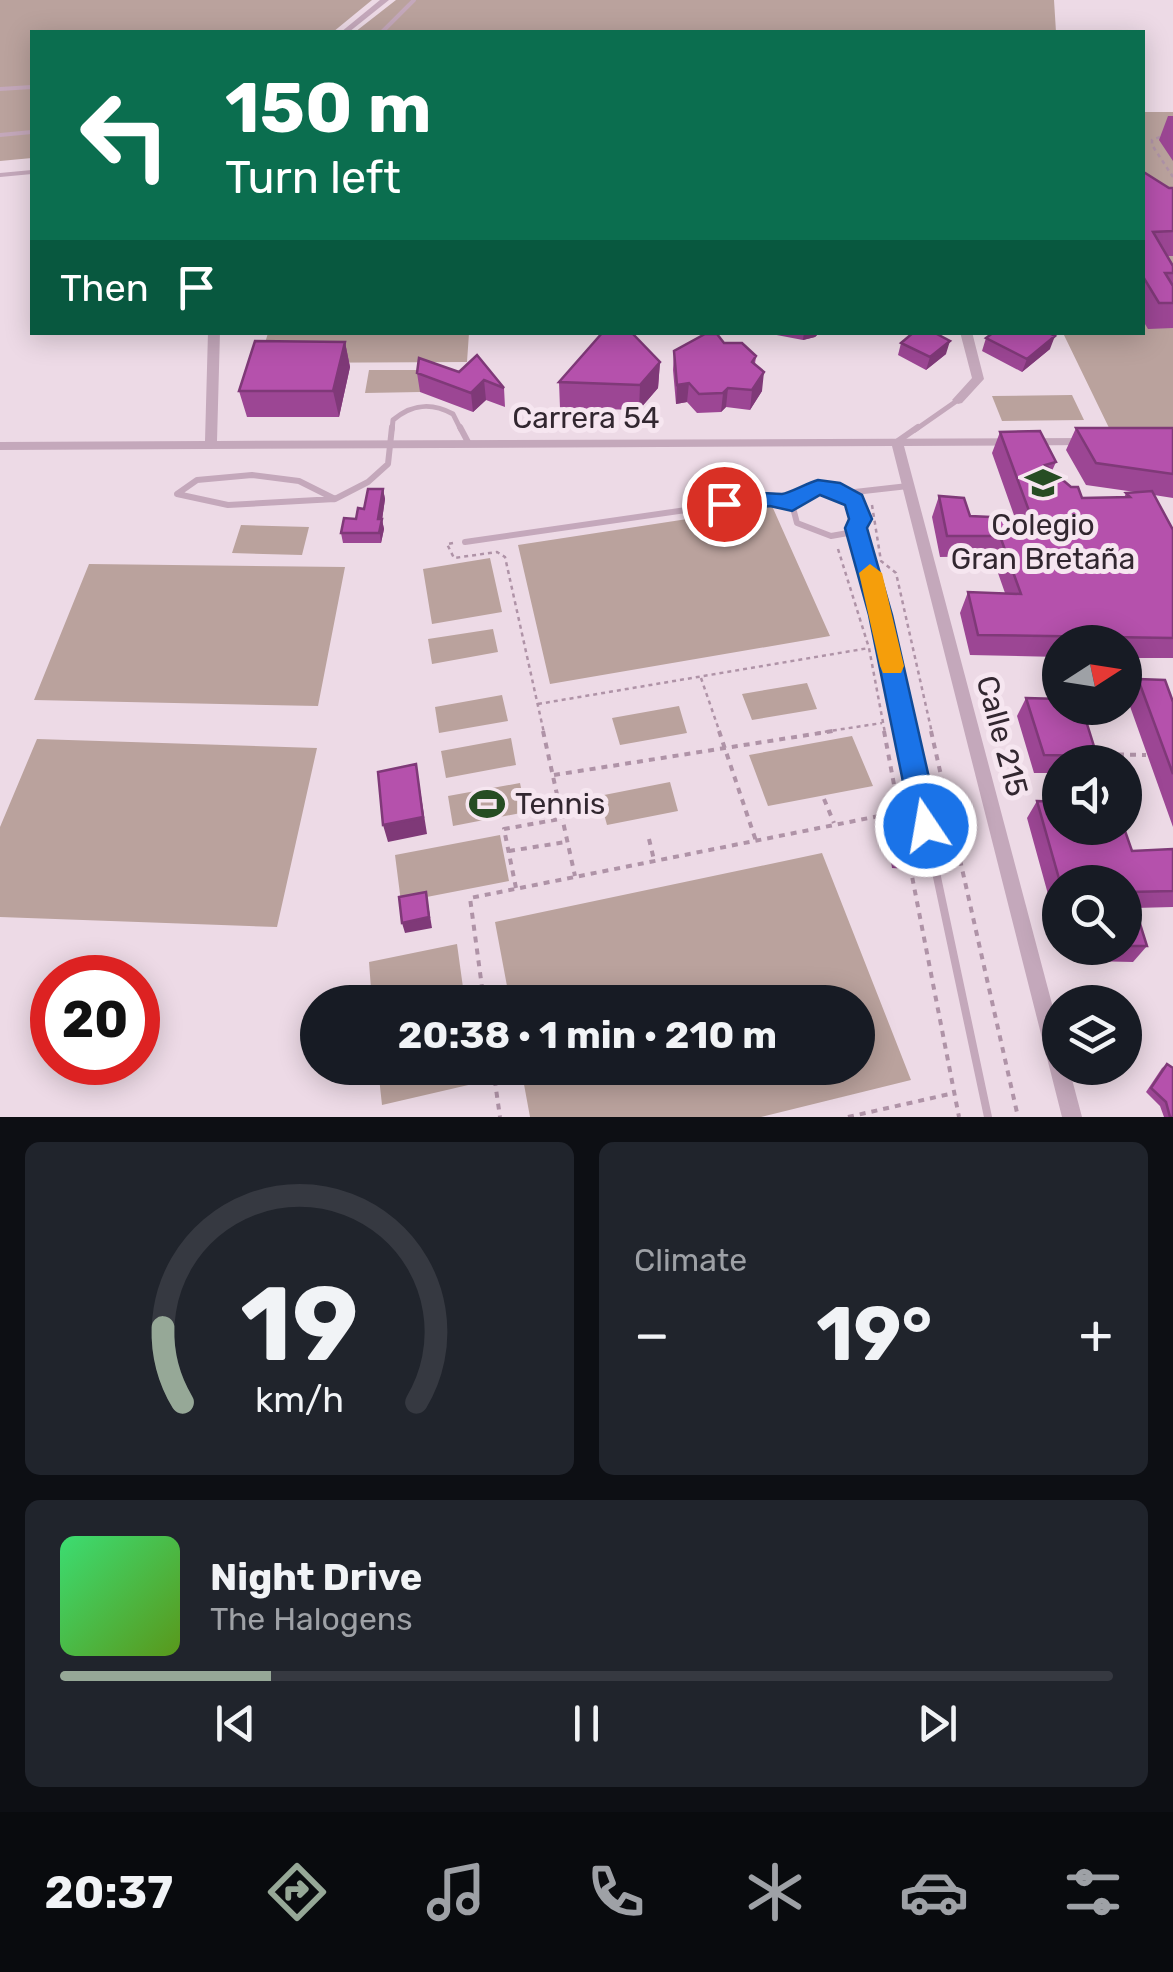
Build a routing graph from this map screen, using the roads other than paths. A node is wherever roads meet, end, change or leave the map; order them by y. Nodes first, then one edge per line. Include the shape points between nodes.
1 (386, 0) edge
2 (414, 0) edge
3 (348, 30) edge
4 (384, 30) edge
5 (30, 87) edge
6 (0, 90) edge
7 (30, 132) edge
8 (0, 135) edge
9 (30, 172) edge
10 (0, 176) edge
11 (214, 335) edge
12 (967, 335) edge
13 (958, 400) joint
14 (1114, 441) edge
15 (897, 442) junction
16 (389, 444) junction
17 (469, 444) junction
18 (211, 445) junction
19 (0, 446) edge
20 (908, 486) junction
21 (844, 493) junction
22 (336, 499) junction
23 (792, 504) junction
24 (856, 528) junction
25 (465, 542) road end
26 (988, 1117) edge
27 (1072, 1117) edge

1 - 3 street
2 - 4 lane
5 - 6 lane
7 - 8 lane
9 - 10 lane
11 - 18 street
12 - 13 street via 978,379
13 - 15 lane
14 - 15 street, Carrera 54
15 - 17 street, Carrera 54
15 - 20 street, Calle 215
16 - 17 street, Carrera 54
16 - 17 lane via 393,420 427,404 453,414
16 - 18 street, Carrera 54
16 - 22 lane via 381,472
18 - 19 street, Carrera 54
20 - 21 lane
20 - 27 street, Calle 215
21 - 23 lane via 818,487
21 - 24 lane via 860,510
22 - 22 lane via 249,505 176,494 189,480 234,477 294,480
23 - 24 lane via 797,523 820,536
23 - 25 lane via 762,499
24 - 26 lane

